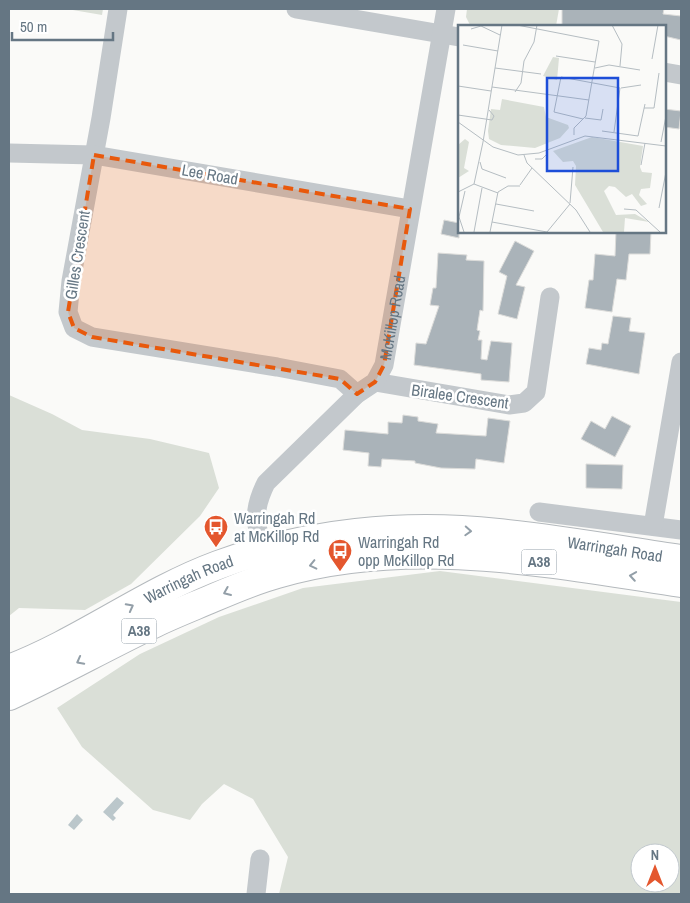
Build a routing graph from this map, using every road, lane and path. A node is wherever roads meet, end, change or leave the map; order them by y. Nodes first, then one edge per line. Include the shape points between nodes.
1 (118, 9) edge
2 (296, 9) edge
3 (446, 9) edge
4 (450, 36) edge
5 (665, 72) edge
6 (681, 76) edge
7 (9, 153) edge
8 (94, 154) junction
9 (410, 209) junction
10 (550, 297) dead end
11 (681, 362) edge
12 (375, 382) junction
13 (357, 394) junction
14 (539, 512) dead end
15 (653, 526) junction
16 (681, 530) edge
17 (681, 559) edge
18 (268, 563) junction
19 (681, 583) edge
20 (9, 669) edge
21 (9, 696) edge
22 (260, 858) dead end
23 (256, 894) edge

1 - 8 street, Gilles Crescent
2 - 4 street
3 - 4 street, McKillop Road
4 - 9 street, McKillop Road
5 - 6 street
7 - 8 street, Lee Road
8 - 9 street, Lee Road
8 - 13 street, Gilles Crescent via 71,281 68,312 74,328 92,337 340,380
9 - 12 street, McKillop Road via 384,365
10 - 12 street, Biralee Crescent via 536,392 524,403 509,405
11 - 15 street
12 - 13 street
13 - 18 street via 266,483 256,516 258,534
14 - 15 street, Warringah Road
15 - 16 street, Warringah Road
18 -> 17 highway, Warringah Road / A38 via 302,541 341,534 429,529 497,533
19 -> 18 highway, Warringah Road / A38 via 531,560 434,554 371,556 320,563
20 -> 18 highway, Warringah Road / A38 via 72,640 175,583 217,565
18 -> 21 highway, Warringah Road / A38 via 247,584 152,624
22 - 23 street

